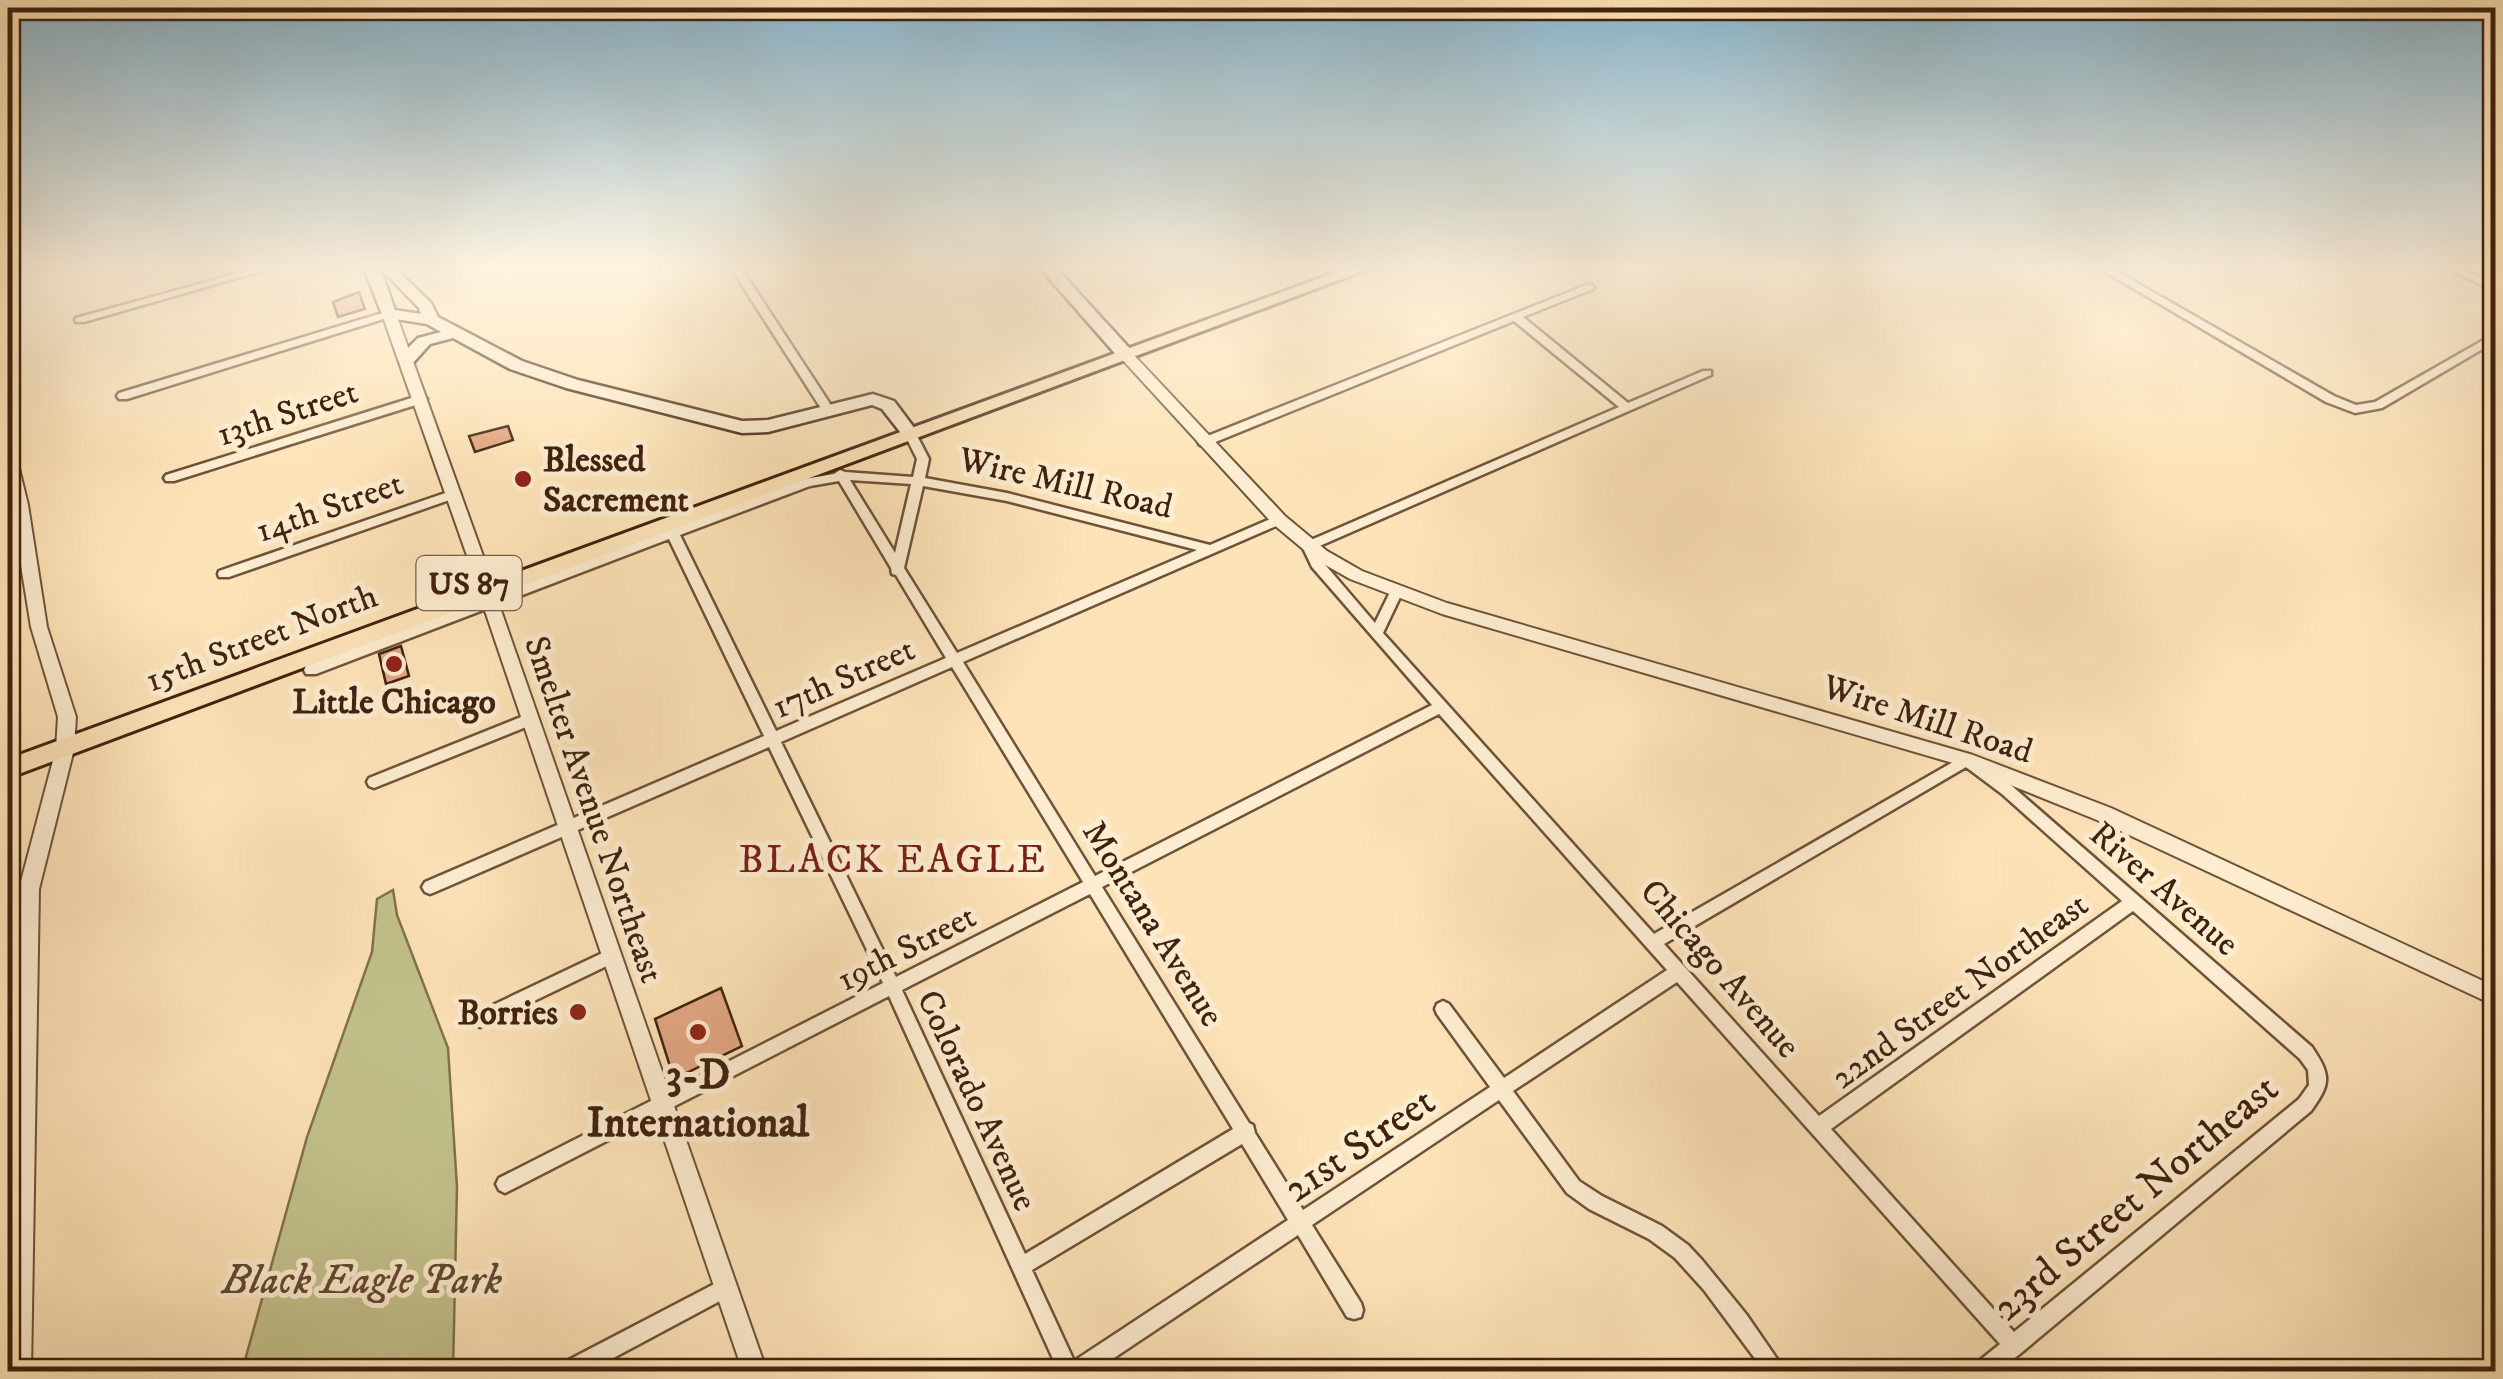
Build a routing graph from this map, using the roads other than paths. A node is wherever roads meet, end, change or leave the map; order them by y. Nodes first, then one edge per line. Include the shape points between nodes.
1 (329, 332) edge
2 (396, 332) edge
3 (778, 332) edge
4 (1105, 332) edge
5 (1170, 332) edge
6 (1176, 332) edge
7 (1475, 332) edge
8 (1535, 332) edge
9 (2215, 332) edge
10 (454, 333) joint
11 (2496, 336) edge
12 (1122, 351) junction
13 (407, 359) junction
14 (1707, 374) dead end
15 (123, 396) dead end
16 (421, 399) junction
17 (1626, 408) junction
18 (2355, 409) joint
19 (828, 410) junction
20 (918, 424) junction
21 (1204, 442) junction
22 (8, 456) edge
23 (840, 474) junction
24 (170, 478) dead end
25 (919, 483) junction
26 (454, 494) junction
27 (1279, 520) junction
28 (672, 532) junction
29 (1212, 550) junction
30 (1314, 550) junction
31 (897, 570) junction
32 (224, 574) dead end
33 (1396, 592) junction
34 (488, 596) junction
35 (1376, 634) junction
36 (956, 660) junction
37 (311, 670) dead end
38 (1441, 706) junction
39 (531, 719) junction
40 (773, 740) junction
41 (66, 741) junction
42 (1966, 760) junction
43 (12, 761) edge
44 (374, 782) dead end
45 (568, 828) junction
46 (1096, 884) junction
47 (430, 888) dead end
48 (2133, 902) junction
49 (1656, 942) junction
50 (611, 956) junction
51 (1680, 971) junction
52 (894, 987) junction
53 (2496, 997) edge
54 (1443, 1009) dead end
55 (480, 1019) dead end
56 (2316, 1068) joint
57 (1502, 1089) junction
58 (664, 1105) junction
59 (1819, 1127) junction
60 (1248, 1131) junction
61 (505, 1184) dead end
62 (1298, 1225) junction
63 (1022, 1266) junction
64 (726, 1287) junction
65 (1354, 1310) dead end
66 (2014, 1346) junction
67 (19, 1372) edge
68 (566, 1372) edge
69 (756, 1372) edge
70 (1072, 1372) edge
71 (1777, 1372) edge
72 (1981, 1372) edge

1 - 15 street
2 - 13 street, Smelter Avenue Northeast
3 - 19 street
4 - 12 main road
5 - 12 main road, US 87
6 - 12 main road, US 87
7 - 21 street
8 - 17 street
9 - 18 street
10 - 13 main road via 424,341
10 - 19 main road via 572,384 726,425 768,426
11 - 18 street via 2378,405
12 - 20 main road, US 87
12 - 21 street, Wire Mill Road
13 - 16 street, Smelter Avenue Northeast
14 - 17 street
16 - 24 street, 13th Street
16 - 26 street, Smelter Avenue Northeast
17 - 30 street
19 - 20 main road via 882,401
20 - 25 street, Wire Mill Road
20 - 41 main road, 15th Street North / US 87
21 - 27 street, Wire Mill Road
22 - 41 street via 39,627 67,717
23 - 25 street, 15th Street North
23 - 28 street, 15th Street North
23 - 31 street, Montana Avenue
25 - 29 street, Wire Mill Road
25 - 31 street
26 - 32 street, 14th Street
26 - 34 street, Smelter Avenue Northeast, bridge
27 - 29 street, 17th Street
27 - 30 street, Wire Mill Road
28 - 34 street, 15th Street North
28 - 40 street, Colorado Avenue
29 - 36 street, 17th Street
30 - 33 street, Wire Mill Road
30 - 35 street, Chicago Avenue via 1317,564
31 - 36 street, Montana Avenue
33 - 35 street
33 - 42 street, Wire Mill Road
34 - 37 street, 15th Street North
34 - 39 street, Smelter Avenue Northeast
35 - 38 street, Chicago Avenue
36 - 40 street, 17th Street
36 - 46 street, Montana Avenue
38 - 46 street, 19th Street
38 - 49 street, Chicago Avenue
39 - 44 street
39 - 45 street, Smelter Avenue Northeast
40 - 45 street, 17th Street
40 - 52 street, Colorado Avenue
41 - 43 main road, 15th Street North / US 87
41 - 67 street via 29,889
42 - 48 street, River Avenue
42 - 49 street
42 - 53 street, Wire Mill Road via 2104,814
45 - 47 street, 17th Street
45 - 50 street, Smelter Avenue Northeast
46 - 52 street, 19th Street
46 - 60 street, Montana Avenue
48 - 56 street, River Avenue
48 - 59 street, 22nd Street Northeast
49 - 51 street, Chicago Avenue
50 - 55 street
50 - 58 street, Smelter Avenue Northeast
51 - 57 street, 21st Street
51 - 59 street, Chicago Avenue
52 - 58 street, 19th Street
52 - 63 street, Colorado Avenue
54 - 57 street
56 - 66 street, 23rd Street Northeast via 2318,1087 2305,1105
57 - 62 street, 21st Street
57 - 71 street via 1572,1187 1686,1256
58 - 61 street, 19th Street
58 - 64 street, Smelter Avenue Northeast
59 - 66 street, Chicago Avenue
60 - 62 street, Montana Avenue
60 - 63 street
62 - 65 street, Montana Avenue
62 - 70 street, 21st Street
63 - 70 street, Colorado Avenue
64 - 68 street
64 - 69 street, Smelter Avenue Northeast
66 - 72 street, 23rd Street Northeast

